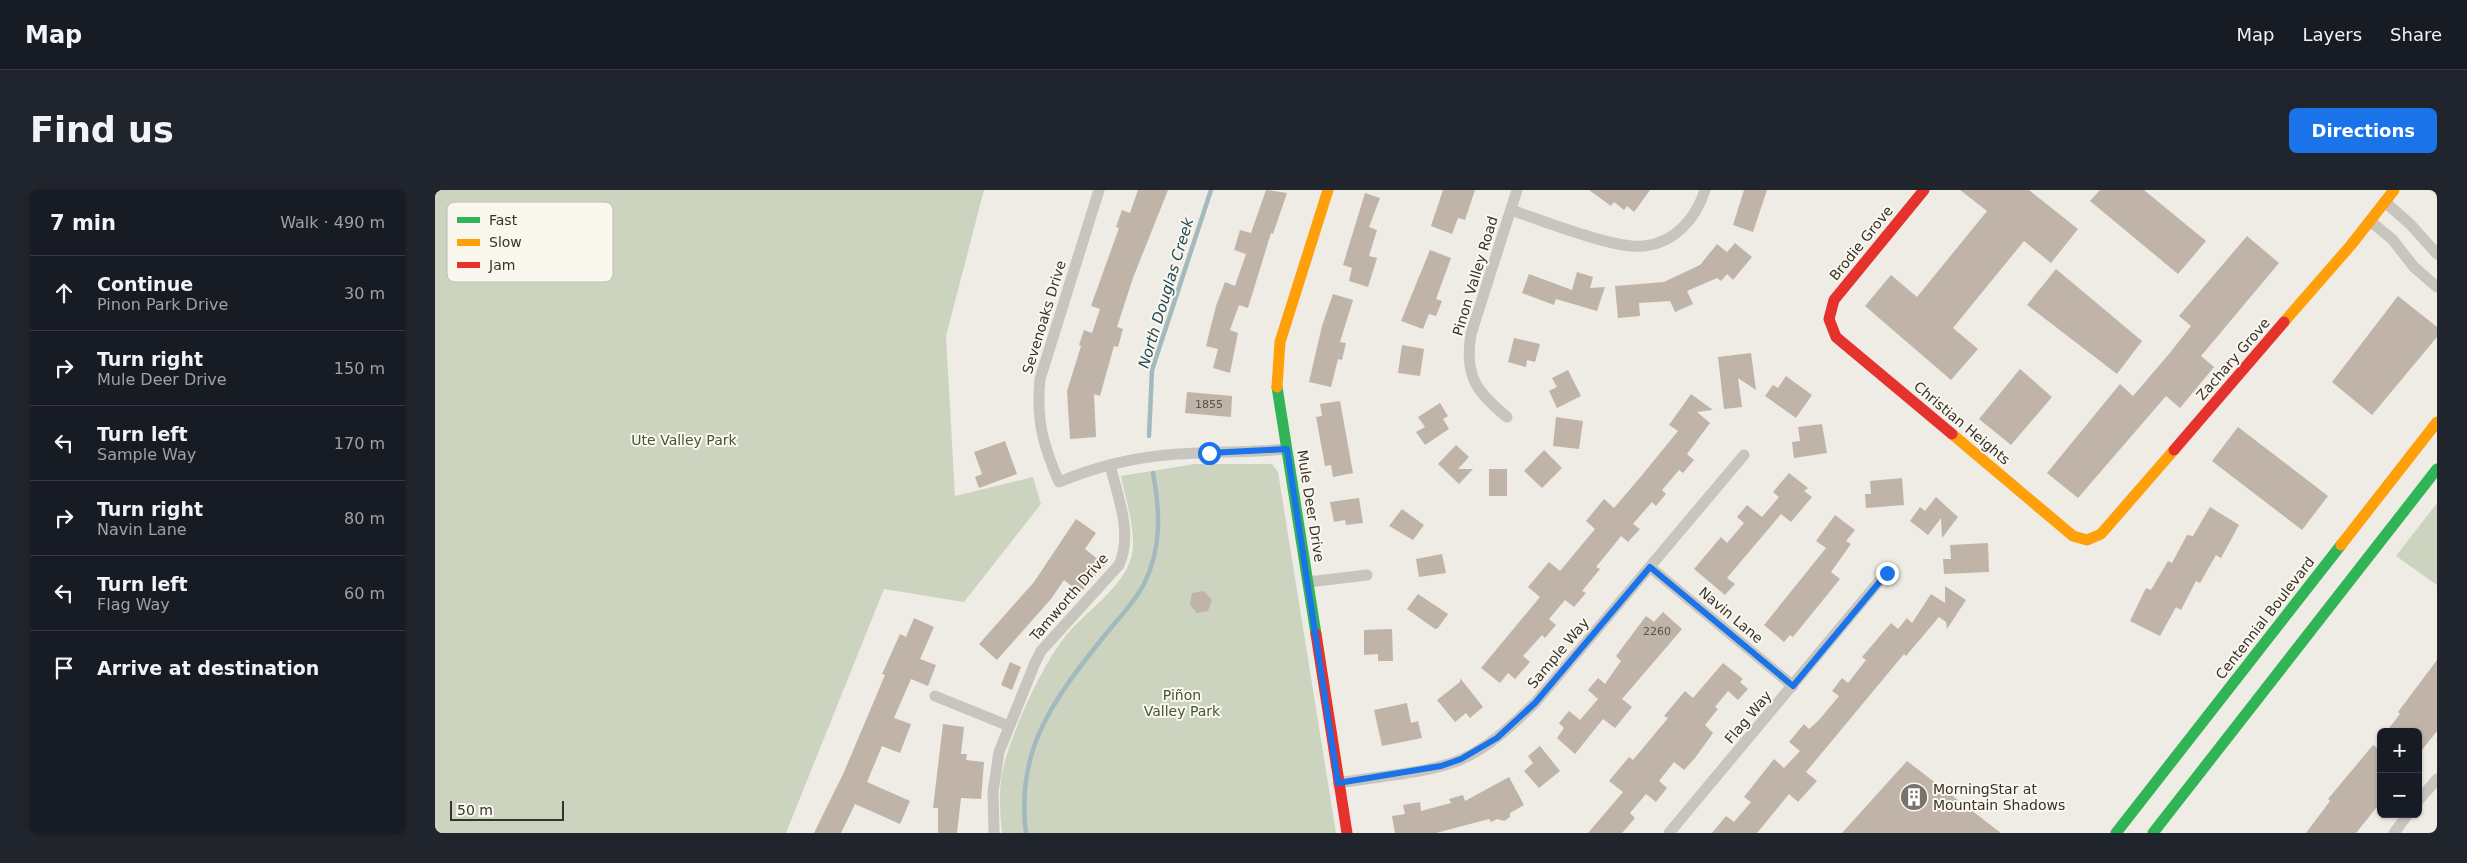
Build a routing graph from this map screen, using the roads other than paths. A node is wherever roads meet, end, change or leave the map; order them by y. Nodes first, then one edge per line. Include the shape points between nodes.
1 (1099, 190) edge
2 (1328, 190) edge
3 (1517, 190) edge
4 (1705, 190) edge
5 (1924, 190) edge
6 (2394, 190) edge
7 (2385, 202) junction
8 (1511, 210) junction
9 (2370, 221) junction
10 (2437, 254) edge
11 (2437, 287) edge
12 (1828, 318) joint
13 (1507, 416) dead end
14 (2437, 422) edge
15 (1287, 449) junction
16 (1743, 455) dead end
17 (1110, 465) junction
18 (2437, 469) edge
19 (2087, 540) joint
20 (1650, 567) junction
21 (1887, 573) dead end
22 (1367, 575) dead end
23 (1308, 582) junction
24 (1793, 686) junction
25 (935, 696) dead end
26 (1009, 726) junction
27 (2437, 779) edge
28 (1338, 783) junction
29 (2422, 796) edge
30 (2405, 818) edge
31 (994, 833) edge
32 (1347, 833) edge
33 (1669, 833) edge
34 (2116, 833) edge
35 (2153, 833) edge
36 (2394, 833) edge

1 - 17 street, Sevenoaks Drive via 1040,379 1038,395 1041,433 1059,482
2 - 15 street, Mule Deer Drive via 1277,356 1277,389
3 - 8 street, Pinon Valley Road
4 - 8 street via 1698,208 1680,230 1671,238 1644,246 1612,242
5 - 12 street, Brodie Grove via 1834,300
6 - 7 street, Zachary Grove
7 - 9 street, Zachary Grove
7 - 10 street
8 - 13 street, Pinon Valley Road via 1468,350 1469,368 1475,384 1485,399
9 - 11 street via 2392,239 2414,267
9 - 19 street, Zachary Grove via 2101,534
12 - 19 street, Christian Heights via 1836,337 2073,536
14 - 34 street, Centennial Boulevard
15 - 17 street via 1167,455
15 - 23 street, Mule Deer Drive
16 - 20 street, Sample Way
17 - 26 street, Tamworth Drive via 1126,536 1125,552 1108,578 1041,651
18 - 35 street
20 - 24 street, Navin Lane
20 - 28 street, Sample Way via 1535,703 1497,738 1461,759 1441,766
21 - 24 street, Flag Way
22 - 23 street
23 - 28 street, Mule Deer Drive
24 - 33 street, Flag Way
25 - 26 street
26 - 31 street, Tamworth Drive via 999,752 993,792
27 - 29 street
28 - 32 street, Mule Deer Drive
30 - 36 street

